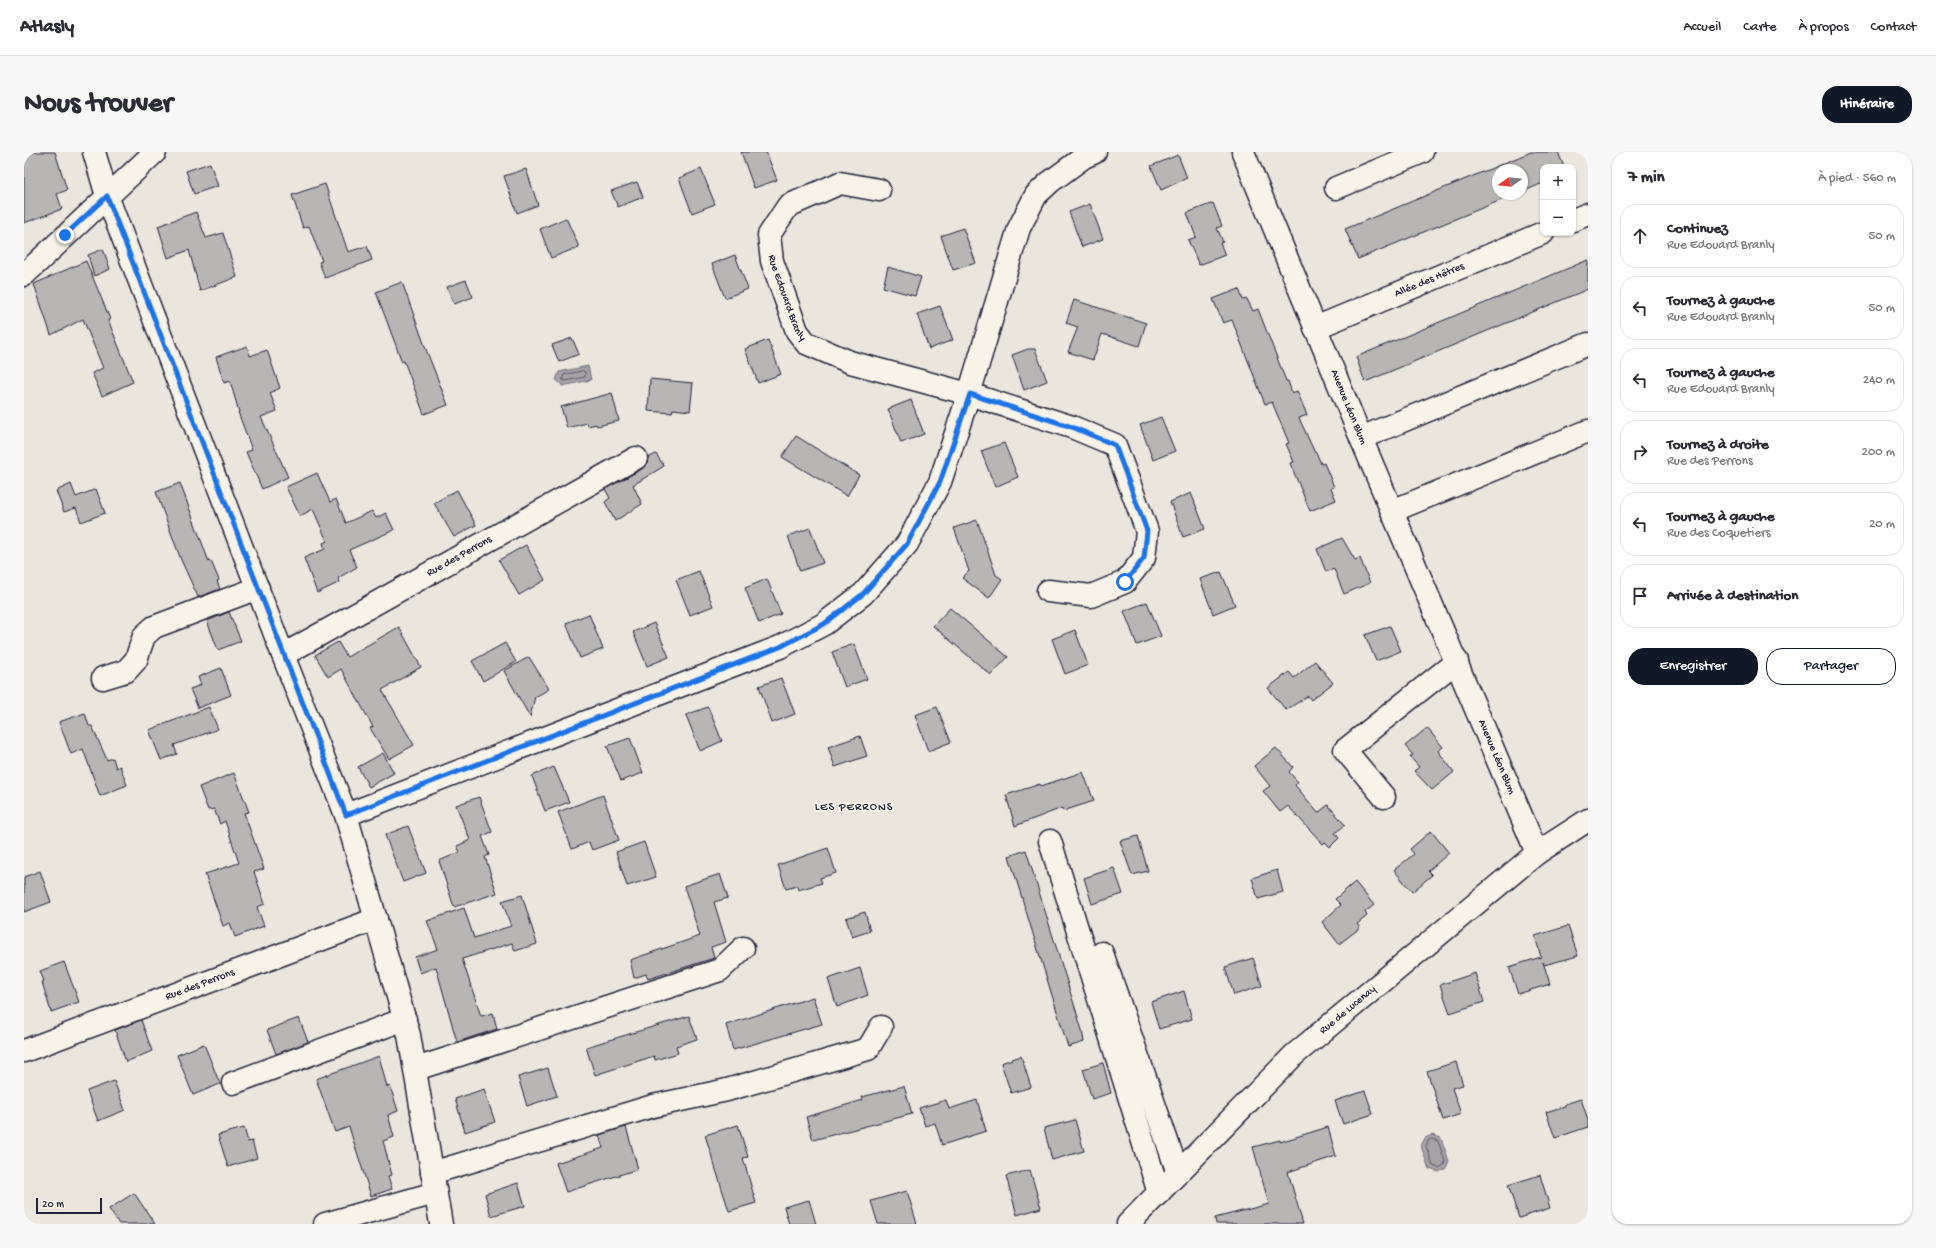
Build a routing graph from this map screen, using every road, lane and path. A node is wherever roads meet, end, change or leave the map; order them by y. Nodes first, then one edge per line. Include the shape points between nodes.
1 (94, 152) edge
2 (155, 152) edge
3 (1095, 152) edge
4 (1243, 152) edge
5 (1422, 152) edge
6 (1336, 188) dead end
7 (880, 190) dead end
8 (107, 196) junction
9 (1588, 214) edge
10 (1576, 219) edge
11 (1540, 234) edge
12 (24, 275) edge
13 (1315, 328) junction
14 (1588, 344) edge
15 (970, 394) junction
16 (1588, 431) edge
17 (1361, 438) junction
18 (636, 458) dead end
19 (1392, 511) junction
20 (258, 588) junction
21 (1048, 591) dead end
22 (283, 655) junction
23 (1457, 660) junction
24 (104, 678) dead end
25 (1384, 797) dead end
26 (346, 815) junction
27 (1588, 820) edge
28 (1050, 841) dead end
29 (1538, 852) junction
30 (376, 919) junction
31 (743, 948) dead end
32 (1102, 953) dead end
33 (405, 1019) junction
34 (881, 1027) dead end
35 (24, 1051) edge
36 (416, 1069) junction
37 (233, 1083) dead end
38 (1178, 1173) junction
39 (434, 1183) junction
40 (1159, 1193) junction
41 (325, 1224) edge
42 (441, 1224) edge
43 (1128, 1224) edge

1 - 8 street
2 - 8 street
3 - 15 street via 1084,157 1036,195 1019,228
4 - 13 street, Avenue Léon Blum
5 - 6 street
7 - 15 street, Rue Edouard Branly via 840,183 788,206 769,235 772,261 796,331 806,343 850,362
8 - 12 street
8 - 20 street
9 - 10 street
11 - 13 street, Allée des Hêtres
13 - 17 street, Avenue Léon Blum
14 - 17 street
15 - 21 street, Rue Edouard Branly via 1072,427 1115,445 1147,531 1144,558 1125,582 1091,596
15 - 26 street via 940,482 907,544 863,594 824,624 780,647
16 - 19 street
17 - 19 street, Avenue Léon Blum
18 - 22 street, Rue des Perrons
19 - 23 street, Avenue Léon Blum
20 - 22 street
20 - 24 street via 154,627 144,636 136,660 126,671
22 - 26 street
23 - 25 street via 1345,750
23 - 29 street, Avenue Léon Blum
26 - 30 street
27 - 29 street, Rue de Lucenay
28 - 40 street
29 - 38 street, Rue de Lucenay via 1294,1055
30 - 33 street
30 - 35 street, Rue des Perrons
31 - 36 street via 720,970
32 - 38 street
33 - 36 street
33 - 37 street
34 - 39 street via 868,1049 727,1090 653,1106
36 - 39 street
38 - 40 street, Rue de Lucenay
39 - 41 street
39 - 42 street
40 - 43 street, Rue de Lucenay

